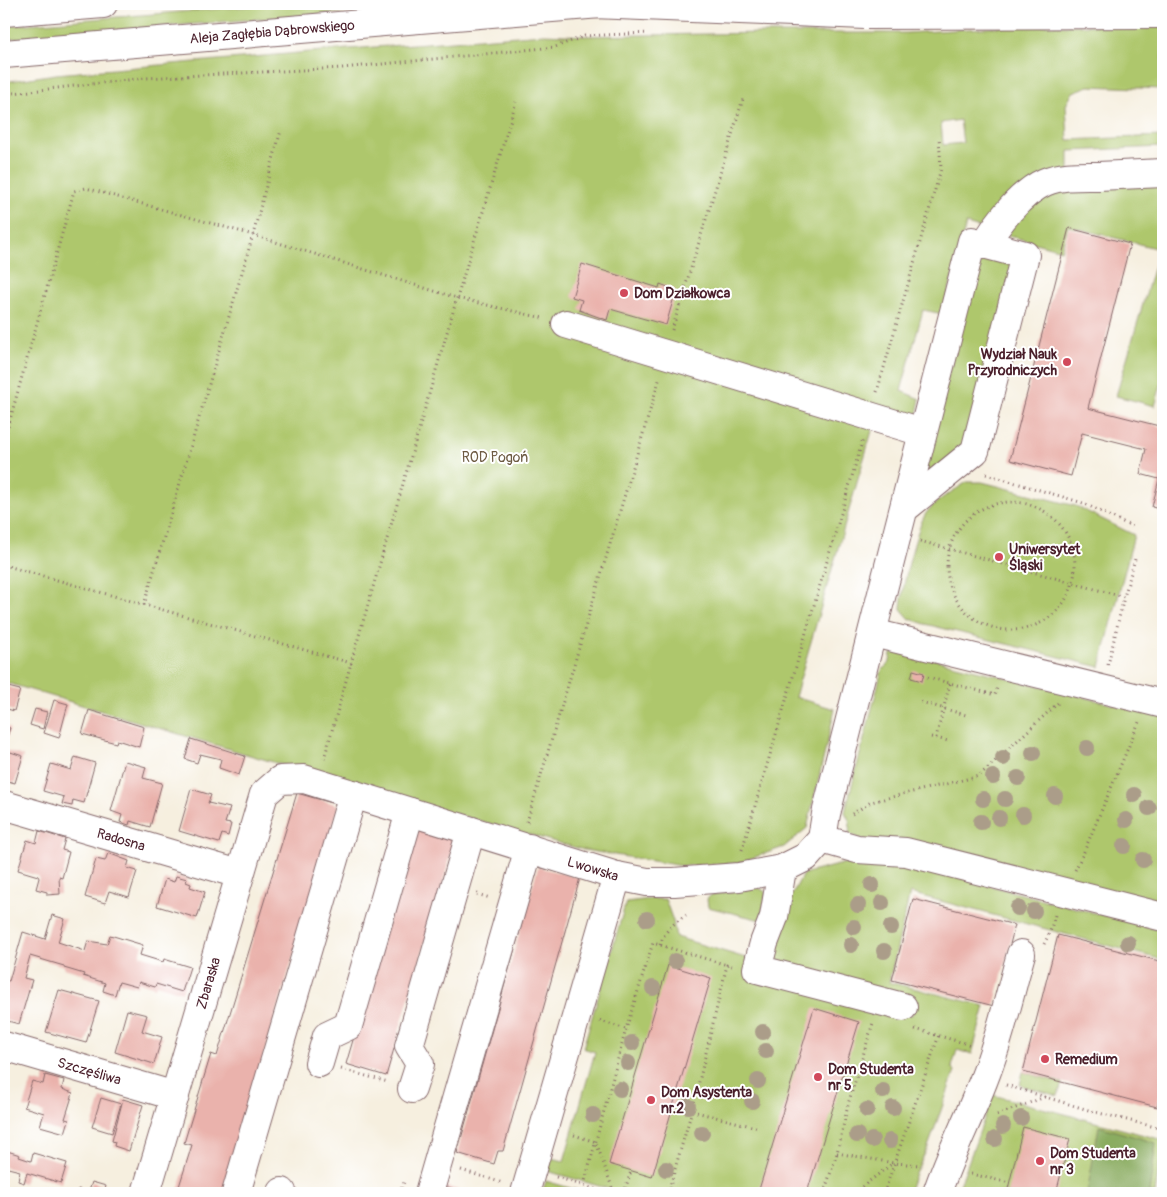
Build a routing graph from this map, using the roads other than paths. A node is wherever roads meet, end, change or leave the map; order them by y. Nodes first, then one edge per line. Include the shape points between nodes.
1 (103, 4) edge
2 (596, 4) edge
3 (4, 12) edge
4 (1163, 14) edge
5 (4, 54) edge
6 (1163, 173) edge
7 (985, 245) junction
8 (566, 324) road end
9 (922, 432) junction
10 (905, 508) junction
11 (873, 633) junction
12 (1159, 703) edge
13 (280, 780) joint
14 (353, 794) junction
15 (4, 805) edge
16 (410, 812) junction
17 (471, 830) junction
18 (528, 836) junction
19 (822, 839) junction
20 (782, 869) junction
21 (239, 874) junction
22 (617, 876) junction
23 (1163, 917) edge
24 (1021, 954) dead end
25 (903, 1007) dead end
26 (4, 1046) edge
27 (320, 1063) road end
28 (412, 1089) road end
29 (176, 1096) junction
30 (520, 1182) edge
31 (146, 1193) edge
32 (236, 1193) edge
33 (429, 1193) edge
34 (937, 1193) edge

1 - 3 street
2 - 4 street, Aleja Zagłębia Dąbrowskiego via 865,15
2 - 5 street, Aleja Zagłębia Dąbrowskiego
6 - 7 street via 1070,177 1046,182 1030,191 1005,216
7 - 9 street via 972,242
7 - 10 street via 1024,255 975,451
8 - 9 street
9 - 10 street
10 - 11 street
11 - 12 street
11 - 19 street
13 - 14 street, Lwowska via 304,779
13 - 21 street, Zbaraska via 264,794
14 - 16 street, Lwowska
14 - 32 street
15 - 21 street, Radosna
16 - 17 street, Lwowska
16 - 27 street via 348,1026 328,1036
17 - 18 street, Lwowska
17 - 28 street via 408,1046 420,1064
18 - 22 street, Lwowska
18 - 33 street
19 - 20 street via 806,857
19 - 23 street via 857,849 906,852
20 - 22 street via 739,877 674,882 647,882
20 - 25 street via 774,917 757,969
21 - 29 street, Zbaraska
22 - 30 street, Lwowska
24 - 34 street via 984,1079
26 - 29 street, Szczęśliwa
29 - 31 street, Zbaraska

